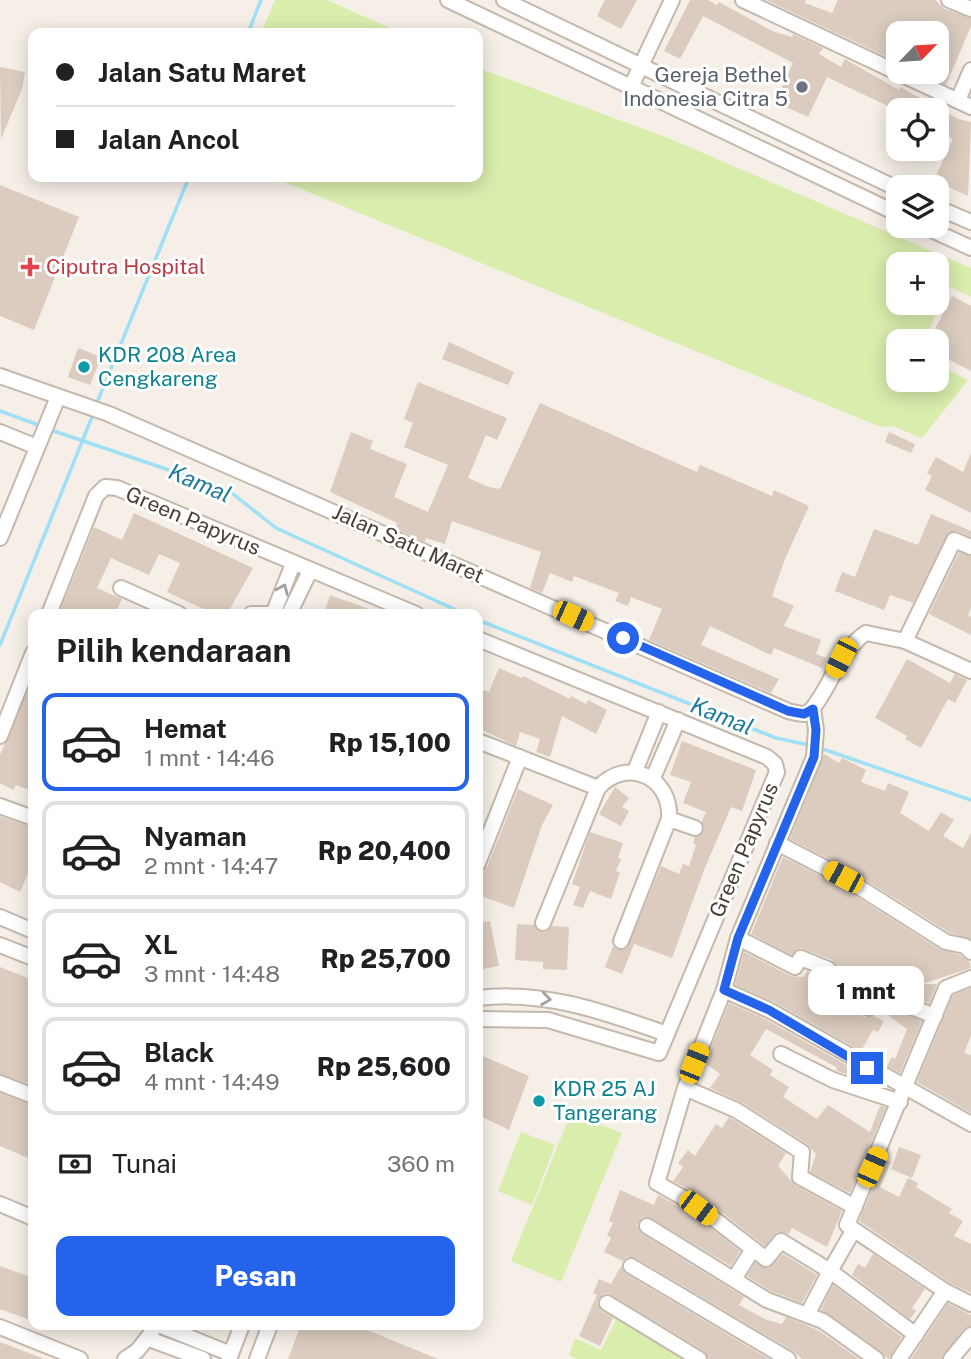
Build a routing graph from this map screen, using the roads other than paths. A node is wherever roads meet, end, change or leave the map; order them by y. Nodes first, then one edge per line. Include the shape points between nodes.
1 (448, 0) edge
2 (504, 0) edge
3 (672, 0) edge
4 (743, 0) edge
5 (949, 0) edge
6 (971, 9) edge
7 (639, 66) junction
8 (971, 70) edge
9 (630, 89) junction
10 (964, 103) edge
11 (886, 183) edge
12 (886, 208) edge
13 (949, 212) edge
14 (971, 222) edge
15 (949, 238) edge
16 (971, 248) edge
17 (0, 376) edge
18 (56, 402) junction
19 (0, 432) edge
20 (37, 447) junction
21 (0, 538) edge
22 (971, 547) edge
23 (293, 564) junction
24 (310, 571) junction
25 (121, 589) dead end
26 (51, 609) edge
27 (152, 609) edge
28 (276, 609) edge
29 (291, 609) edge
30 (404, 609) edge
31 (483, 641) edge
32 (905, 641) junction
33 (28, 666) edge
34 (971, 671) edge
35 (813, 709) junction
36 (659, 712) junction
37 (678, 720) junction
38 (0, 736) edge
39 (483, 743) edge
40 (520, 757) junction
41 (635, 771) junction
42 (653, 778) junction
43 (598, 788) junction
44 (0, 806) edge
45 (28, 816) edge
46 (669, 819) junction
47 (695, 828) dead end
48 (777, 843) junction
49 (483, 850) edge
50 (0, 917) edge
51 (543, 923) dead end
52 (28, 929) edge
53 (738, 938) junction
54 (621, 942) dead end
55 (0, 945) edge
56 (971, 952) edge
57 (28, 956) edge
58 (971, 978) edge
59 (724, 990) junction
60 (483, 998) edge
61 (935, 1016) junction
62 (483, 1018) edge
63 (667, 1034) junction
64 (781, 1054) dead end
65 (0, 1083) edge
66 (685, 1088) junction
67 (28, 1094) edge
68 (903, 1096) junction
69 (971, 1124) edge
70 (0, 1205) edge
71 (855, 1207) junction
72 (28, 1216) edge
73 (647, 1226) dead end
74 (853, 1231) junction
75 (753, 1249) junction
76 (631, 1266) dead end
77 (830, 1270) junction
78 (734, 1279) junction
79 (945, 1291) junction
80 (607, 1303) dead end
81 (971, 1304) edge
82 (807, 1315) junction
83 (0, 1326) edge
84 (155, 1330) edge
85 (169, 1330) edge
86 (240, 1330) edge
87 (268, 1330) edge
88 (916, 1335) junction
89 (971, 1335) edge
90 (149, 1339) junction
91 (766, 1353) edge
92 (230, 1357) edge
93 (80, 1359) edge
94 (125, 1359) edge
95 (203, 1359) edge
96 (257, 1359) edge
97 (699, 1359) edge
98 (788, 1359) edge
99 (876, 1359) edge
100 (899, 1359) edge
101 (951, 1359) edge

1 - 9 street
2 - 7 street
3 - 7 street
4 - 10 street
5 - 6 street
7 - 9 street
7 - 11 street
8 - 10 street
9 - 12 street
13 - 14 street
15 - 16 street
17 - 18 street, Jalan Satu Maret
18 - 20 street
18 - 35 street, Jalan Satu Maret via 109,414 788,711 804,714
19 - 20 street
20 - 21 street
22 - 32 street via 956,539
23 - 24 street, Green Papyrus
23 - 26 street, Green Papyrus via 117,488 105,487 96,496
28 -> 23 street
24 - 29 street
24 - 30 street, Green Papyrus
25 - 27 street
31 - 36 street, Green Papyrus
32 - 34 street
32 - 35 street via 866,634 853,641
33 - 38 street
35 - 48 street via 814,757
36 - 37 street, Green Papyrus
36 - 41 street
37 - 42 street
37 - 63 street, Green Papyrus via 770,758 777,772
39 - 40 street
40 - 43 street
40 - 49 street
41 - 42 street
41 - 43 street via 614,774
42 - 46 street via 667,796
43 - 51 street
44 - 45 street
46 - 47 street
46 - 54 street
48 - 53 street
48 - 56 street via 843,877 946,942
50 - 52 street
53 - 59 street
53 - 61 street via 795,967 801,958 828,969 848,988 846,996 869,1008 887,983 907,993 906,1005
55 - 57 street
58 - 61 street via 948,985
59 - 66 street
59 - 68 street via 769,1010
60 -> 63 street via 532,997 573,1003
61 - 68 street
62 - 63 street, Green Papyrus via 548,1020 659,1052
64 - 68 street via 834,1080
65 - 67 street
66 - 71 street via 736,1110 802,1152 800,1177
66 - 75 street via 657,1183 696,1205
68 - 69 street
68 - 71 street
70 - 72 street
71 - 74 street via 847,1225
73 - 78 street
74 - 77 street
74 - 79 street
75 - 77 street via 766,1259 780,1241
75 - 78 street
76 - 91 street
77 - 82 street
77 - 88 street
78 - 82 street via 767,1300
79 - 81 street
79 - 88 street
80 - 97 street
82 - 99 street via 823,1321
83 - 93 street
84 - 90 street
85 - 92 street
86 - 92 street
87 - 96 street
88 - 100 street
89 - 101 street
90 - 94 street
90 - 95 street
91 - 98 street

